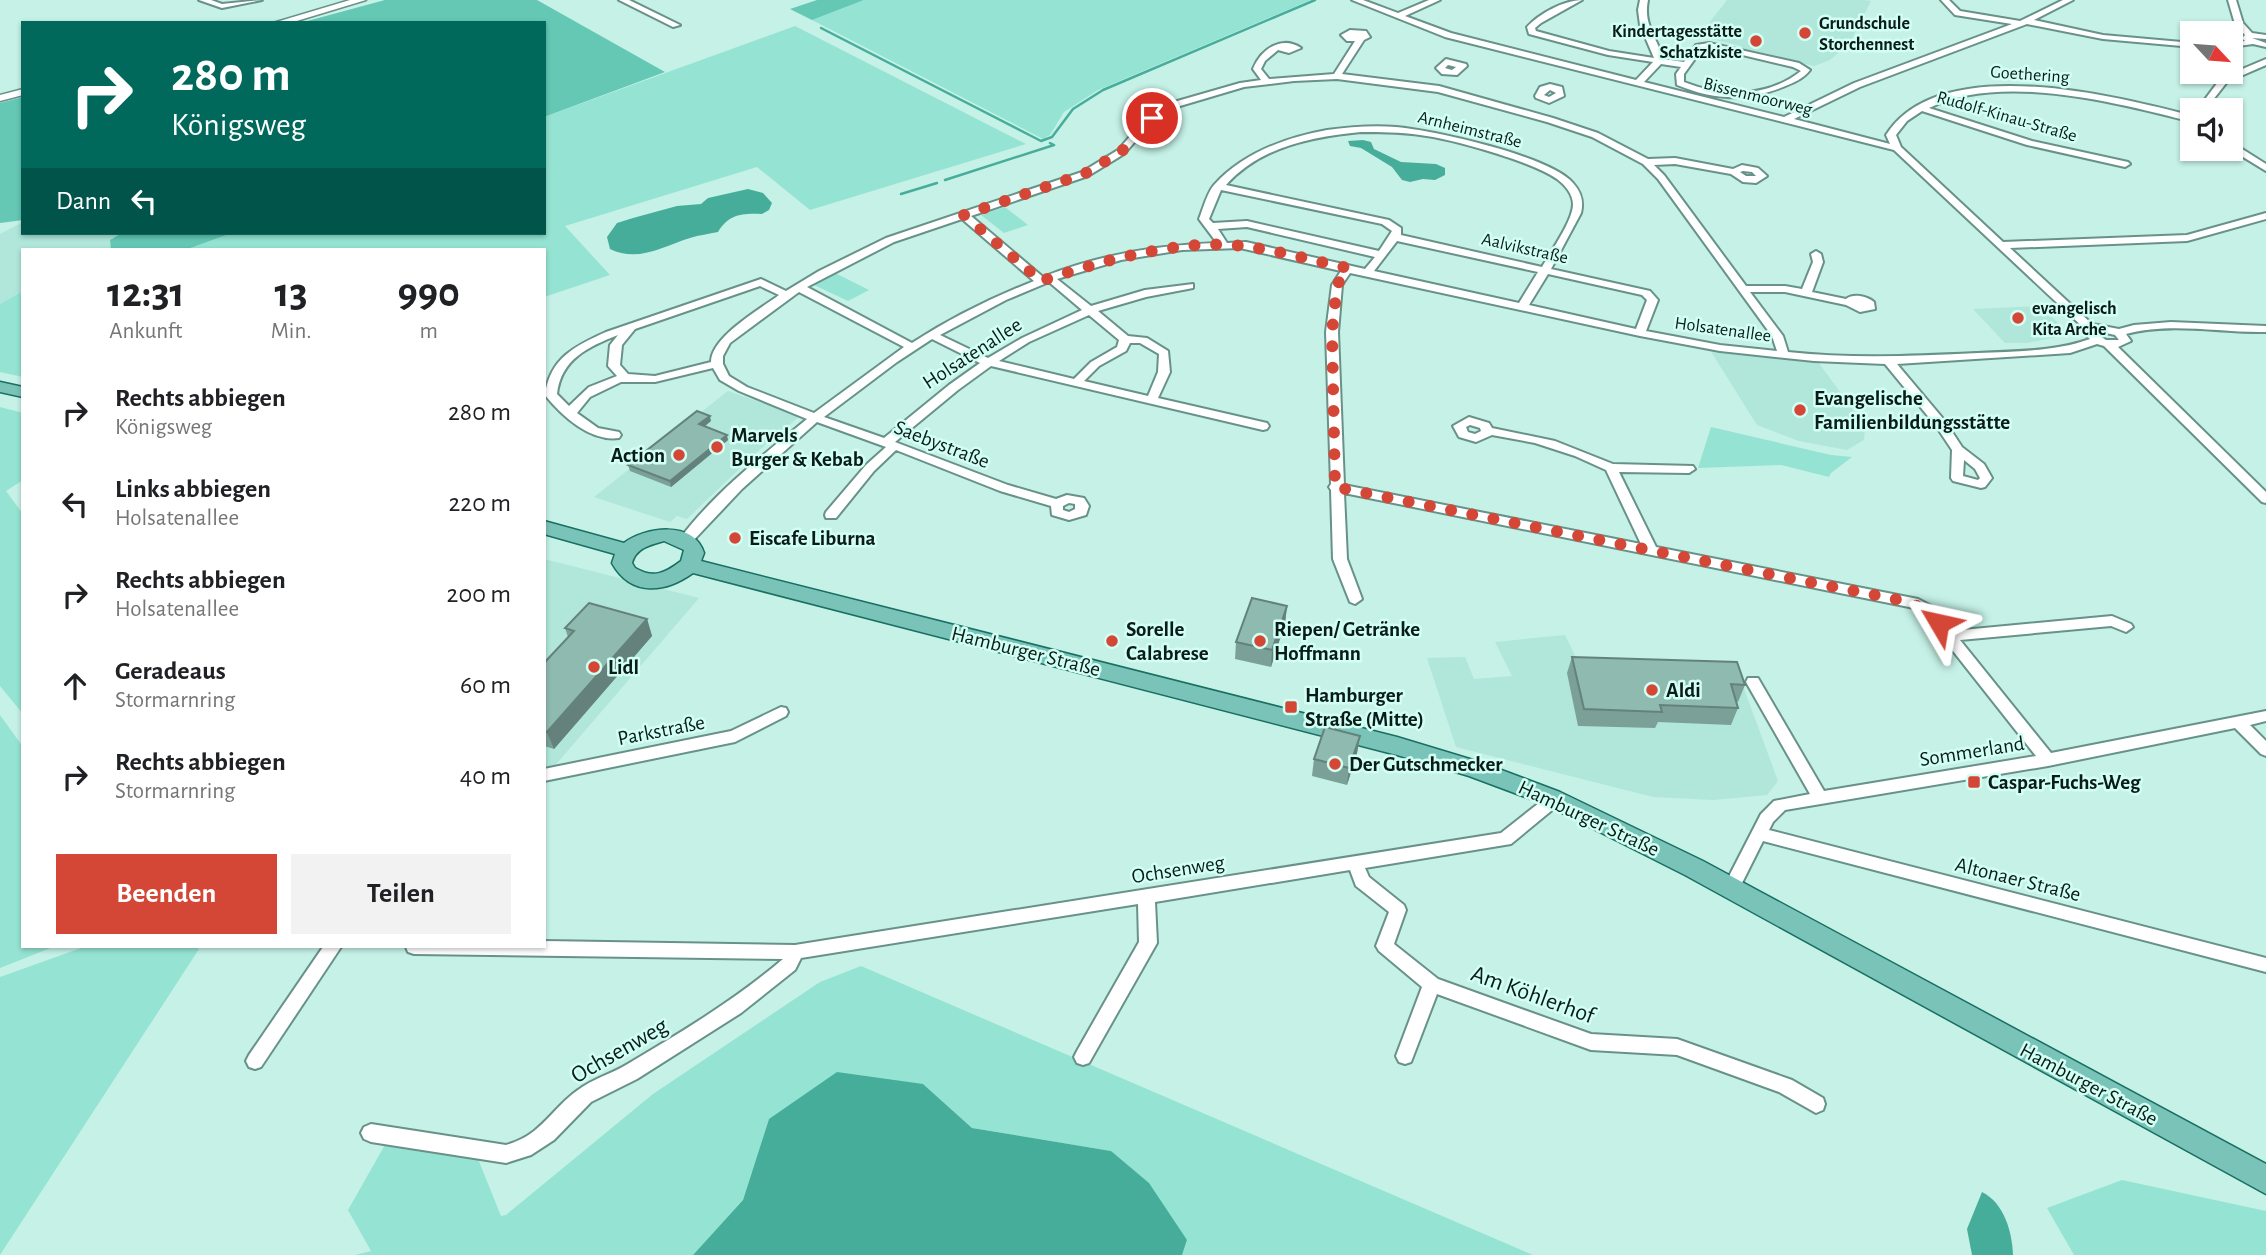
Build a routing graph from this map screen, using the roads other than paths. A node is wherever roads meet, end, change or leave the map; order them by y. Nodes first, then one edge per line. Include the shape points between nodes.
1 (203, 0) edge
2 (258, 0) edge
3 (362, 0) edge
4 (623, 0) edge
5 (1356, 0) edge
6 (1436, 0) edge
7 (1578, 0) edge
8 (1643, 0) edge
9 (1945, 0) edge
10 (2069, 0) edge
11 (2232, 0) edge
12 (1398, 16) junction
13 (285, 21) edge
14 (2024, 22) junction
15 (676, 25) dead end
16 (2266, 37) edge
17 (1360, 39) dead end
18 (2251, 39) junction
19 (2244, 41) edge
20 (2180, 44) edge
21 (2266, 45) edge
22 (1279, 47) dead end
23 (1659, 61) junction
24 (2266, 62) edge
25 (1686, 65) junction
26 (1454, 73) dead end
27 (1337, 76) junction
28 (1266, 81) junction
29 (1638, 83) junction
30 (1438, 89) junction
31 (21, 93) edge
32 (0, 98) edge
33 (2210, 98) edge
34 (1549, 100) dead end
35 (1921, 108) junction
36 (1534, 115) junction
37 (2180, 116) edge
38 (1783, 121) junction
39 (1897, 148) junction
40 (2243, 154) edge
41 (2266, 154) edge
42 (2246, 156) junction
43 (1646, 162) junction
44 (2125, 164) dead end
45 (2266, 168) edge
46 (1734, 172) dead end
47 (1218, 186) junction
48 (964, 215) junction
49 (2266, 216) edge
50 (1211, 226) junction
51 (1395, 237) junction
52 (2000, 245) junction
53 (1223, 246) junction
54 (1816, 254) dead end
55 (1381, 255) junction
56 (1348, 268) junction
57 (1544, 270) junction
58 (1368, 272) junction
59 (1046, 279) junction
60 (1189, 286) dead end
61 (798, 288) junction
62 (1743, 289) junction
63 (786, 295) junction
64 (1805, 295) junction
65 (1849, 303) dead end
66 (1523, 306) junction
67 (1090, 310) junction
68 (631, 327) junction
69 (2091, 329) junction
70 (2125, 329) junction
71 (2266, 329) edge
72 (1640, 333) junction
73 (930, 334) junction
74 (1125, 338) junction
75 (2102, 342) junction
76 (910, 346) junction
77 (1784, 355) junction
78 (1888, 361) junction
79 (987, 362) junction
80 (717, 365) junction
81 (625, 377) junction
82 (1076, 383) junction
83 (0, 387) edge
84 (21, 392) edge
85 (1151, 400) junction
86 (571, 414) junction
87 (815, 417) junction
88 (1263, 426) dead end
89 (1488, 431) dead end
90 (615, 435) dead end
91 (890, 444) junction
92 (1958, 450) dead end
93 (1611, 468) junction
94 (1689, 468) dead end
95 (1335, 487) junction
96 (2266, 499) edge
97 (1057, 504) dead end
98 (831, 516) dead end
99 (546, 528) edge
100 (687, 540) junction
101 (627, 551) junction
102 (1651, 551) junction
103 (689, 565) junction
104 (1355, 599) dead end
105 (2126, 627) dead end
106 (1949, 636) junction
107 (1753, 682) dead end
108 (781, 712) dead end
109 (2266, 716) edge
110 (2238, 722) junction
111 (2266, 750) edge
112 (2048, 760) junction
113 (546, 775) edge
114 (1552, 797) junction
115 (1819, 797) junction
116 (1759, 834) junction
117 (1356, 865) junction
118 (1731, 888) junction
119 (1146, 897) junction
120 (331, 948) edge
121 (490, 948) edge
122 (794, 952) junction
123 (2266, 965) edge
124 (1432, 984) junction
125 (1405, 1056) dead end
126 (1083, 1058) dead end
127 (255, 1061) dead end
128 (1816, 1104) dead end
129 (371, 1133) dead end
130 (2266, 1180) edge

1 - 2 street via 222,6
3 - 13 street
4 - 15 street
5 - 12 street, Bissenmoorweg
6 - 12 street
7 - 23 street via 1538,20 1532,32 1608,53
8 - 23 street via 1643,27
9 - 14 street via 1958,13
10 - 14 street
11 - 18 street via 2239,24
12 - 29 street, Bissenmoorweg via 1448,35
14 - 20 street via 2103,37
14 - 38 street via 1906,64
16 - 18 street
17 - 27 street
18 - 19 street
18 - 21 street
22 - 28 street via 1257,65
23 - 25 street
23 - 29 street
24 - 33 street via 2224,80
25 - 25 street via 1680,83 1742,98 1795,79 1806,70 1704,44
26 - 30 street
27 - 28 street
27 - 30 street
28 - 48 street via 1177,104 1152,118 1121,152 1094,169
29 - 38 street, Bissenmoorweg
30 - 36 street
31 - 32 street
34 - 36 street
35 - 37 street, Goethering via 1970,89 2014,87
35 - 39 street, Goethering via 1898,123 1891,135
35 - 44 street, Rudolf-Kinau-Straße via 2030,143
36 - 43 street via 1595,135
38 - 39 street, Bissenmoorweg
39 - 52 street, Bissenmoorweg
40 - 42 street
41 - 42 street
42 - 45 street
43 - 46 street via 1675,160
43 - 62 street
47 - 50 street, Arnheimstraße via 1203,219
47 - 51 street via 1385,222 1397,230
47 - 57 street, Arnheimstraße via 1249,158 1296,139 1382,129 1459,141 1536,164 1564,180 1575,193 1578,205 1570,226
48 - 59 street
48 - 61 street via 890,240
49 - 52 street via 2187,238
50 - 53 street
50 - 55 street via 1247,224
51 - 55 street
51 - 57 street, Aalvikstraße
52 - 69 street, Bissenmoorweg
53 - 56 street, Holsatenallee via 1239,245
53 - 59 street, Holsatenallee via 1145,253
54 - 64 street via 1818,262
55 - 58 street
56 - 58 street, Holsatenallee
56 - 95 street via 1337,285 1332,332
57 - 66 street, Arnheimstraße
57 - 72 street, Aalvikstraße via 1651,296
58 - 66 street, Holsatenallee
59 - 67 street
59 - 73 street, Holsatenallee via 997,298
60 - 67 street, Holsatenallee
61 - 63 street
61 - 76 street, Holsatenallee
62 - 64 street via 1785,289
62 - 77 street via 1777,336
63 - 68 street via 761,282
63 - 80 street via 725,341
64 - 65 street
66 - 72 street, Holsatenallee
67 - 74 street
67 - 79 street, Holsatenallee
68 - 81 street via 616,345 614,366
68 - 86 street via 600,338 562,363 551,395
69 - 70 street
69 - 75 street, Bissenmoorweg
70 - 71 street
70 - 75 street via 2125,341
72 - 77 street, Holsatenallee
73 - 76 street, Holsatenallee
73 - 79 street
74 - 82 street via 1122,349 1095,364
74 - 85 street via 1143,340 1164,353 1166,366
75 - 78 street, Holsatenallee via 2038,353
75 - 96 street, Bissenmoorweg
76 - 87 street, Holsatenallee
77 - 78 street, Holsatenallee
78 - 92 street
79 - 82 street
79 - 91 street, Holsatenallee via 936,398
80 - 81 street via 655,379
80 - 87 street, Saebystraße via 724,378 743,389
81 - 86 street via 590,391
82 - 85 street
83 - 84 main road
85 - 88 street
86 - 90 street via 594,431
87 - 91 street, Saebystraße
87 - 100 street, Holsatenallee
89 - 93 street via 1570,448
91 - 97 street, Saebystraße
91 - 98 street, Holsatenallee
93 - 94 street
93 - 102 street
95 - 102 street
95 - 104 street via 1340,559
99 - 101 main road
100 - 101 main road via 663,535
100 - 103 main road via 694,556
101 - 103 main road via 622,561 632,578 662,580
102 - 106 street via 1919,604
103 - 114 main road, Hamburger Straße via 1397,746
105 - 106 street via 2112,621
106 - 112 street
107 - 115 street
108 - 113 street, Parkstraße via 736,736
109 - 110 street, Sommerland
110 - 111 street
110 - 112 street, Sommerland
112 - 115 street, Sommerland
114 - 117 street, Ochsenweg via 1505,839
114 - 118 main road, Hamburger Straße
115 - 116 street, Sommerland via 1780,805
116 - 118 street, Sommerland
116 - 123 street, Altonaer Straße
117 - 119 street, Ochsenweg
117 - 124 street, Am Köhlerhof via 1362,881 1398,909 1385,946
118 - 130 main road, Hamburger Straße
119 - 122 street, Ochsenweg
119 - 126 street via 1148,943
120 - 127 street
121 - 122 street, Ochsenweg
122 - 129 street, Ochsenweg via 789,965 735,1007 630,1073 584,1096 547,1134 524,1149 506,1154
124 - 125 street
124 - 128 street, Am Köhlerhof via 1591,1042 1677,1047 1785,1086

